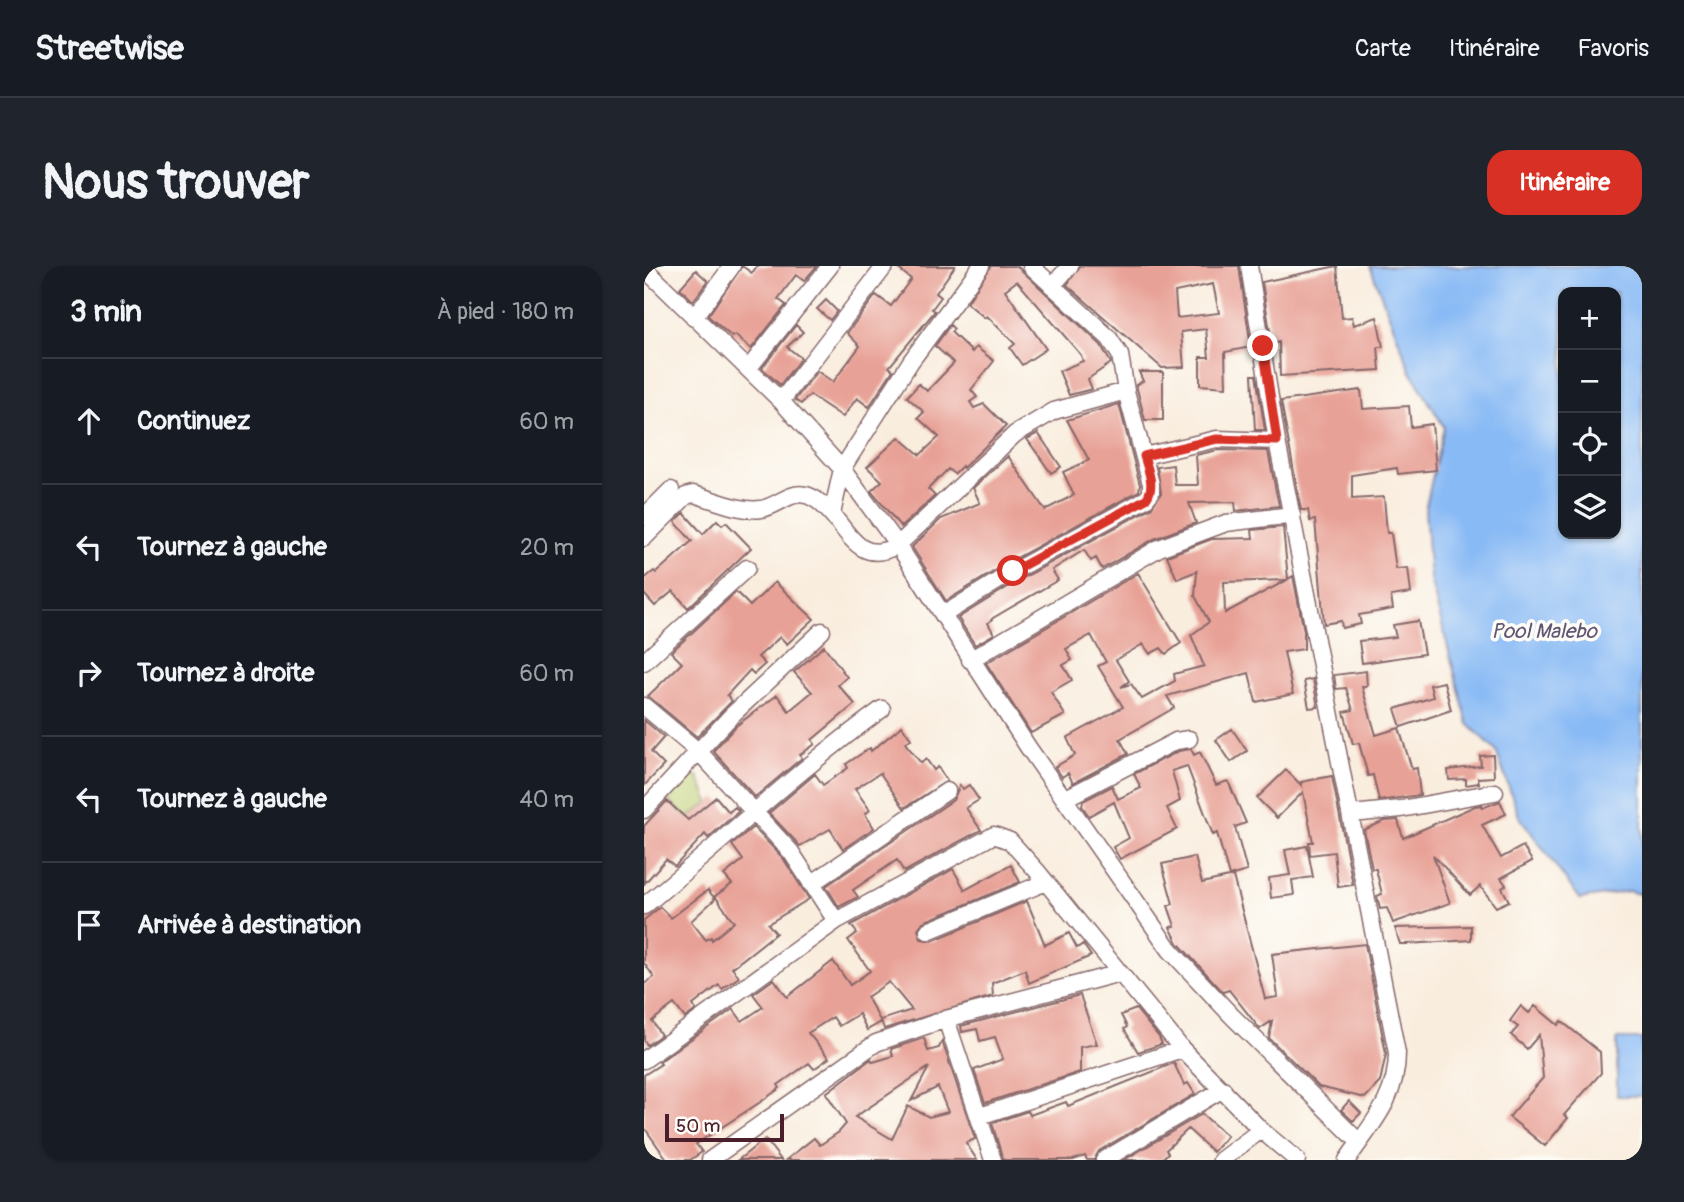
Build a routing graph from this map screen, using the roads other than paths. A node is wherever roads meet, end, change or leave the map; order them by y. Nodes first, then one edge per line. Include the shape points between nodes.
1 (732, 266) edge
2 (830, 266) edge
3 (886, 266) edge
4 (981, 266) edge
5 (1031, 266) edge
6 (1070, 266) edge
7 (1249, 266) edge
8 (652, 270) edge
9 (1052, 286) junction
10 (694, 318) junction
11 (748, 369) junction
12 (1126, 391) junction
13 (781, 401) junction
14 (1277, 441) junction
15 (1144, 456) junction
16 (842, 469) junction
17 (671, 490) dead end
18 (832, 514) junction
19 (1292, 515) junction
20 (644, 517) edge
21 (644, 538) edge
22 (898, 545) junction
23 (747, 568) dead end
24 (943, 615) junction
25 (822, 631) dead end
26 (970, 660) junction
27 (644, 662) edge
28 (644, 706) edge
29 (882, 709) dead end
30 (1189, 738) dead end
31 (699, 753) junction
32 (947, 791) dead end
33 (1495, 792) dead end
34 (1064, 799) junction
35 (644, 810) edge
36 (755, 814) junction
37 (1352, 814) junction
38 (1046, 882) junction
39 (811, 884) junction
40 (644, 906) edge
41 (836, 921) junction
42 (928, 931) dead end
43 (1120, 973) junction
44 (946, 1019) junction
45 (1182, 1049) junction
46 (644, 1060) edge
47 (1223, 1089) junction
48 (980, 1116) junction
49 (1261, 1130) junction
50 (1359, 1142) junction
51 (710, 1160) edge
52 (993, 1160) edge
53 (1104, 1160) edge
54 (1221, 1160) edge
55 (1297, 1160) edge
56 (1347, 1160) edge

1 - 10 street
2 - 11 street
3 - 13 street
4 - 16 street via 911,361
5 - 9 street
6 - 9 street
7 - 14 street
8 - 10 street
9 - 12 street via 1109,338 1120,355
10 - 11 street
11 - 13 street
12 - 15 street
12 - 22 street via 1054,411 1014,434
13 - 16 street
14 - 15 street via 1217,439
14 - 19 street
15 - 24 street via 1151,484 1146,499
16 - 18 street
16 - 22 street
17 - 20 street
18 - 21 street via 804,494 786,496 774,506 758,509 693,494
18 - 22 street via 860,547 873,554
19 - 26 street via 1226,523 1159,548
19 - 37 street
22 - 24 street
23 - 27 street
24 - 26 street
25 - 31 street via 732,715
26 - 34 street
28 - 31 street
29 - 36 street via 823,751
30 - 34 street
31 - 35 street
31 - 36 street
32 - 39 street
33 - 37 street
34 - 50 street via 1170,950
36 - 39 street via 791,852
36 - 40 street
37 - 50 street via 1397,1053 1397,1078 1390,1097
38 - 41 street via 1010,841 994,835
38 - 42 street
38 - 43 street
39 - 41 street
41 - 46 street
43 - 44 street
43 - 45 street
44 - 48 street
44 - 51 street via 876,1043
45 - 47 street
45 - 48 street
47 - 49 street
47 - 53 street
48 - 52 street
49 - 54 street
49 - 55 street
50 - 56 street

